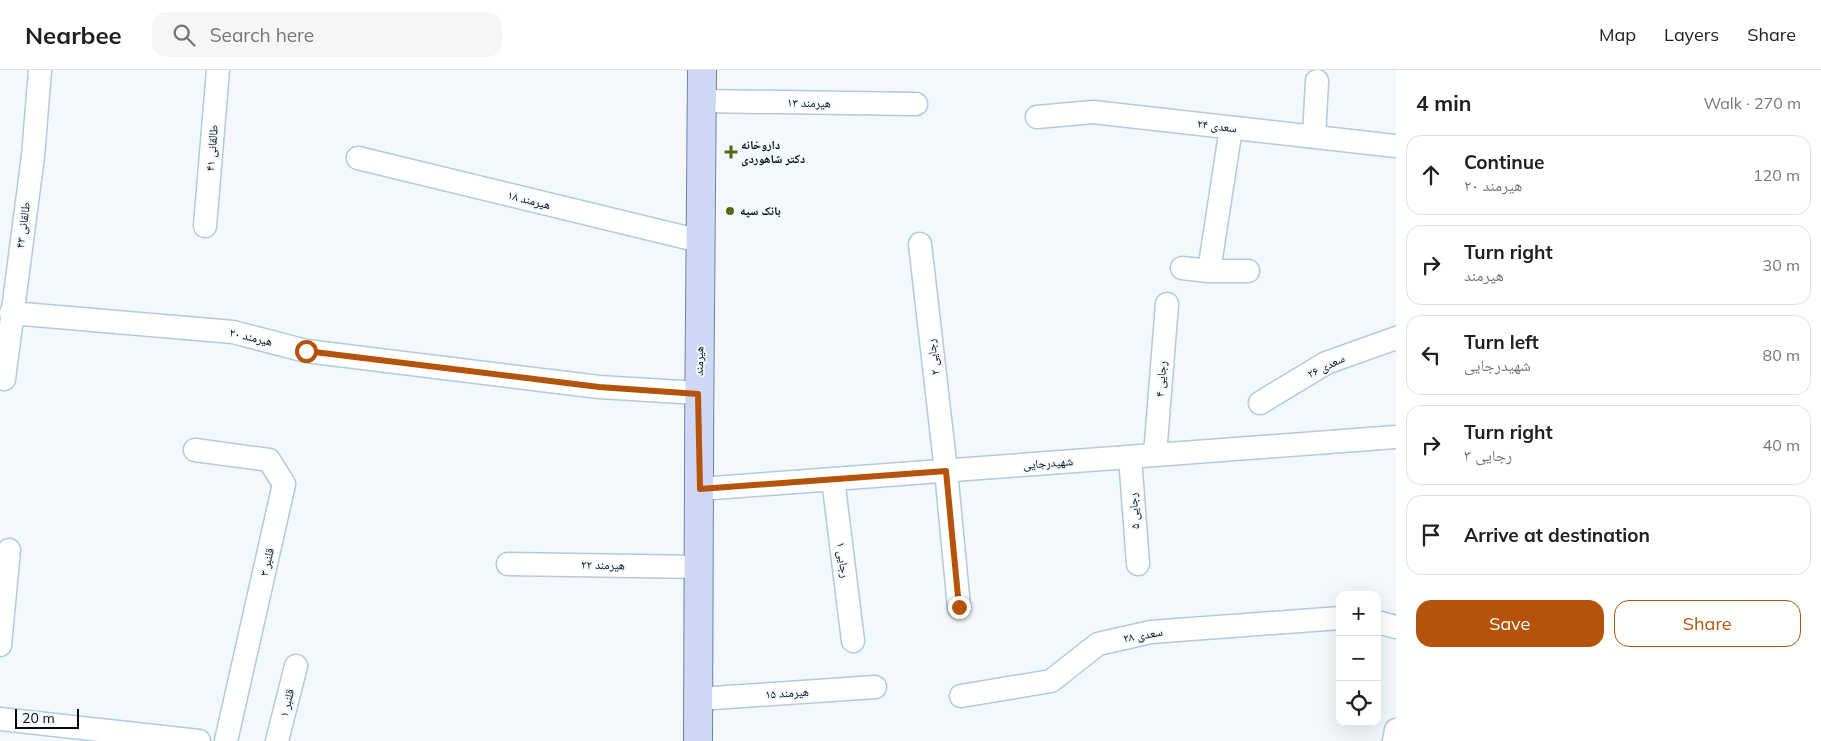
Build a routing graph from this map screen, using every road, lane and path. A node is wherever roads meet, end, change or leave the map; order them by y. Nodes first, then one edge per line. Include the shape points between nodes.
1 (40, 70) edge
2 (218, 70) edge
3 (702, 70) edge
4 (1316, 81) dead end
5 (701, 101) junction
6 (916, 104) dead end
7 (1037, 117) dead end
8 (1231, 128) junction
9 (1314, 137) junction
10 (1396, 146) edge
11 (358, 158) dead end
12 (205, 226) dead end
13 (700, 241) junction
14 (920, 244) dead end
15 (1182, 268) dead end
16 (1209, 271) junction
17 (1248, 271) dead end
18 (1167, 304) dead end
19 (11, 314) junction
20 (1396, 338) edge
21 (4, 379) dead end
22 (698, 394) junction
23 (1260, 403) dead end
24 (1396, 437) edge
25 (195, 450) dead end
26 (1155, 455) junction
27 (1130, 457) junction
28 (946, 471) junction
29 (833, 479) junction
30 (700, 489) junction
31 (8, 550) dead end
32 (508, 564) dead end
33 (1138, 564) dead end
34 (699, 567) junction
35 (959, 607) dead end
36 (1336, 618) edge
37 (1381, 623) edge
38 (1396, 627) edge
39 (854, 641) dead end
40 (0, 644) edge
41 (296, 666) dead end
42 (875, 687) dead end
43 (961, 696) dead end
44 (698, 699) junction
45 (0, 719) edge
46 (1396, 730) edge
47 (199, 741) edge
48 (226, 741) edge
49 (277, 741) edge
50 (698, 741) edge
51 (1394, 741) edge

1 - 19 street, طالقانی ۴۳
2 - 12 street, طالقانی ۴۱
3 - 5 main road, هیرمند
4 - 9 street
5 - 6 street, هیرمند ۱۳
5 - 13 main road, هیرمند
7 - 8 street, سعدی ۲۴ via 1093,112
8 - 9 street, سعدی ۲۴
8 - 16 street
9 - 10 street, سعدی ۲۴
11 - 13 street, هیرمند ۱۸
13 - 22 main road, هیرمند
14 - 28 street, رجایی ۲
15 - 16 street
16 - 17 street
18 - 26 street, رجایی ۴
19 - 21 street, طالقانی ۴۳
19 - 22 street, هیرمند ۲۰ via 233,332 306,351 599,387
20 - 23 street, سعدی ۲۶ via 1326,363
22 - 30 main road, هیرمند
24 - 26 street, شهیدرجایی
25 - 48 street, قلنبر ۳ via 269,460 284,484
26 - 27 street, شهیدرجایی
27 - 28 street, شهیدرجایی
27 - 33 street, رجایی ۵
28 - 29 street, شهیدرجایی
28 - 35 street, رجایی ۲
29 - 30 street, شهیدرجایی
29 - 39 street, رجایی ۱
30 - 34 main road, هیرمند
31 - 40 street
32 - 34 street, هیرمند ۲۲
34 - 44 main road, هیرمند
36 - 43 street, سعدی ۲۸ via 1151,632 1098,644 1051,681
37 - 38 street
41 - 49 street, قلنبر ۱
42 - 44 street, هیرمند ۱۵
44 - 50 main road, هیرمند
45 - 47 street
46 - 51 street

